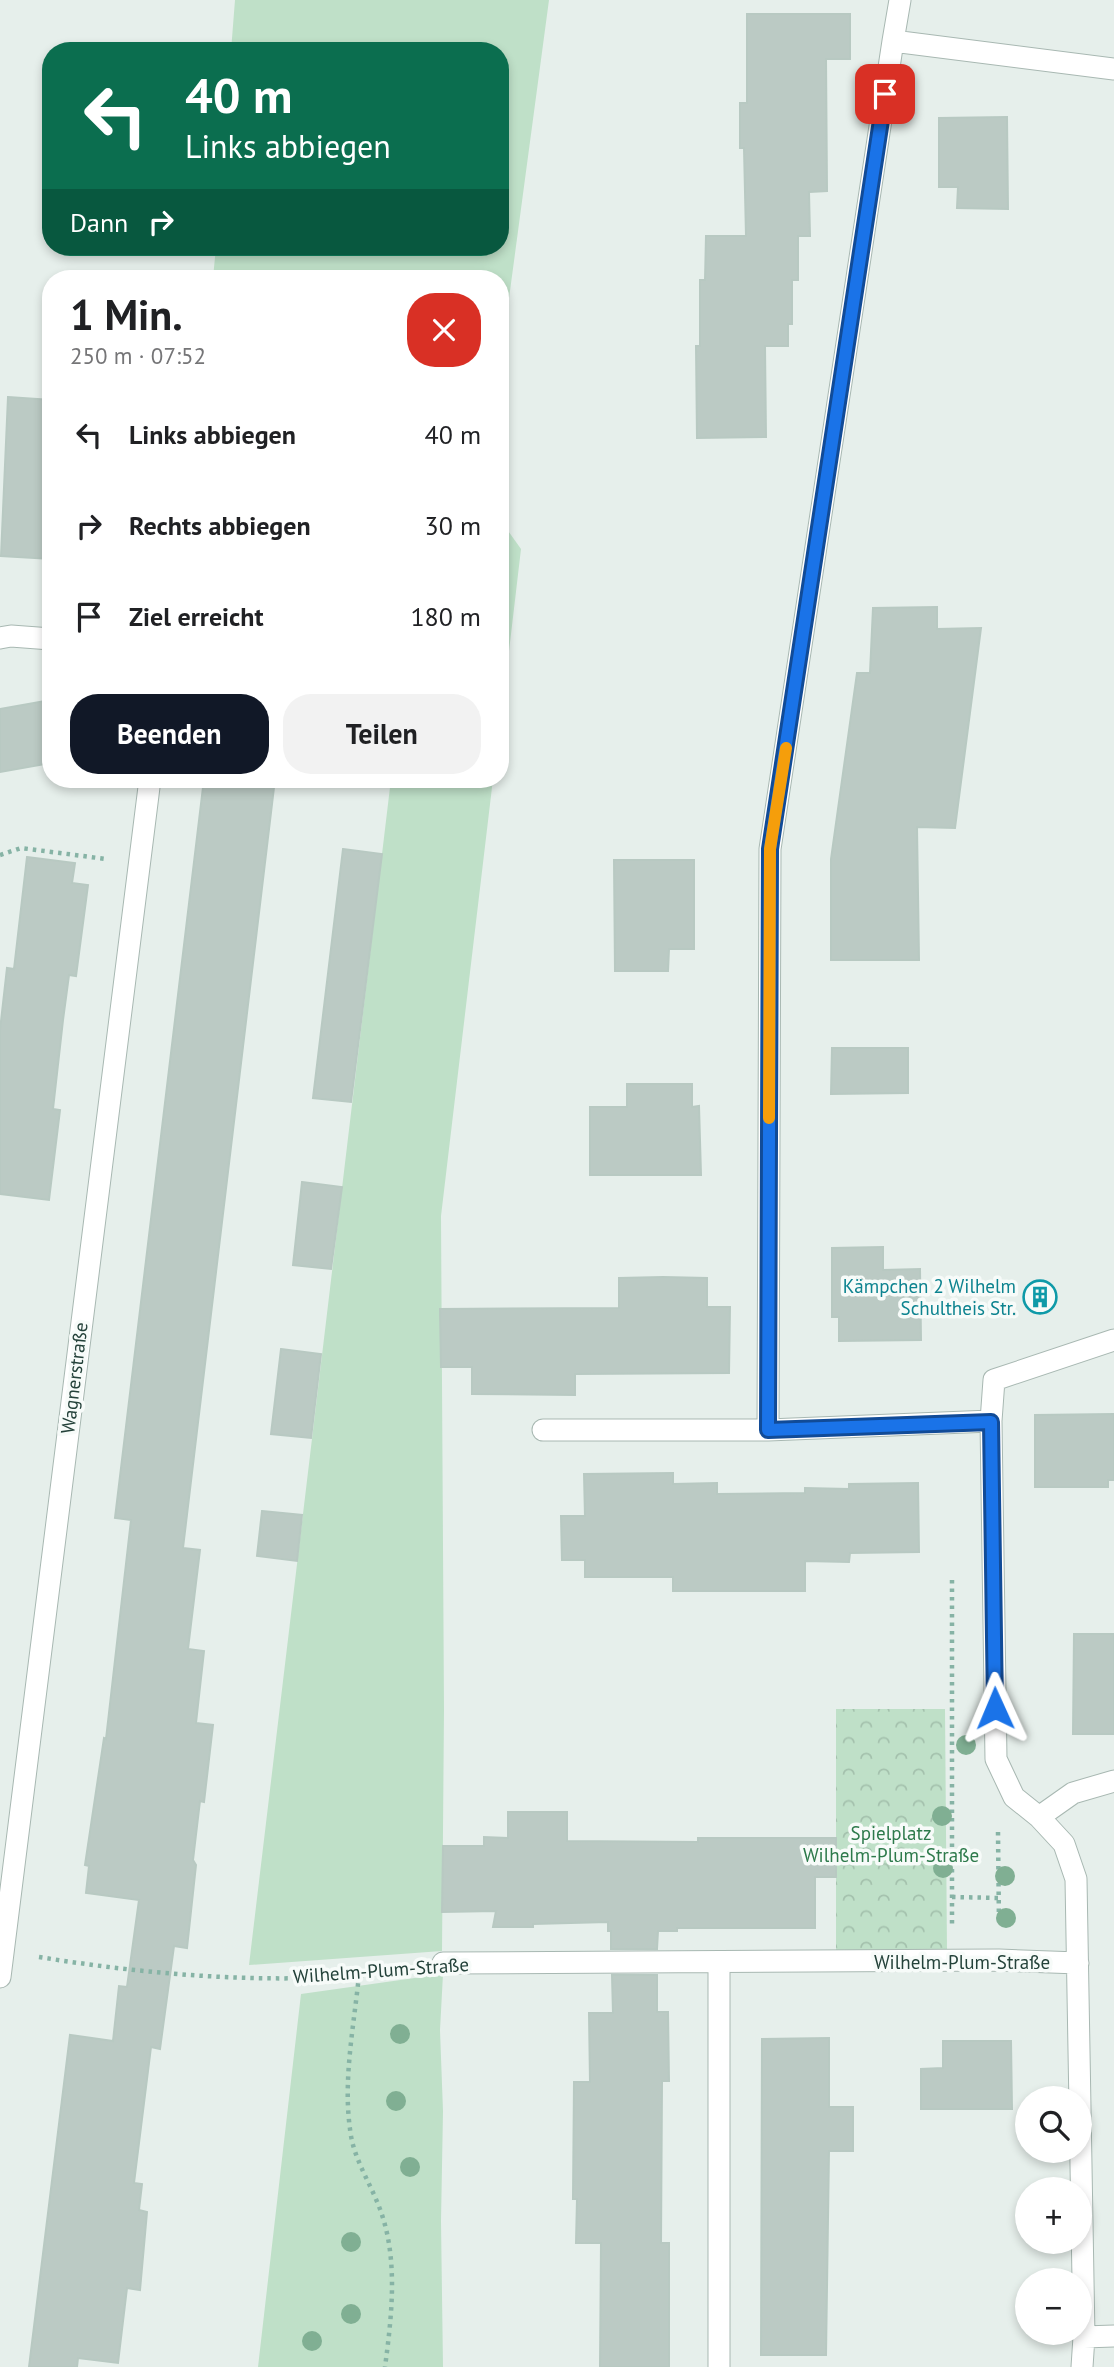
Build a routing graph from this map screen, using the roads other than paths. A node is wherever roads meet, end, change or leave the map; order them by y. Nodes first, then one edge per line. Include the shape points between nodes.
1 (900, 0) edge
2 (893, 41) junction
3 (1114, 69) edge
4 (0, 638) edge
5 (42, 638) edge
6 (149, 788) edge
7 (1114, 1340) edge
8 (991, 1422) junction
9 (543, 1430) dead end
10 (768, 1430) junction
11 (1114, 1781) edge
12 (1039, 1817) junction
13 (3, 1926) edge
14 (719, 1962) junction
15 (443, 1963) road end
16 (1078, 1963) junction
17 (0, 1977) edge
18 (1083, 2268) edge
19 (1114, 2336) edge
20 (1092, 2337) edge
21 (1083, 2345) edge
22 (719, 2367) edge
23 (1082, 2367) edge

1 - 2 street
2 - 3 street
2 - 10 street via 770,849
4 - 5 street
6 - 13 street, Wagnerstraße
7 - 8 street via 994,1380
8 - 10 street
8 - 12 street via 996,1759 1014,1797
9 - 10 street
11 - 12 street via 1073,1793
12 - 16 street via 1064,1844 1076,1879
13 - 17 street, Wagnerstraße
14 - 15 street, Wilhelm-Plum-Straße
14 - 16 street, Wilhelm-Plum-Straße
14 - 22 street
16 - 18 street
19 - 20 street
21 - 23 street

